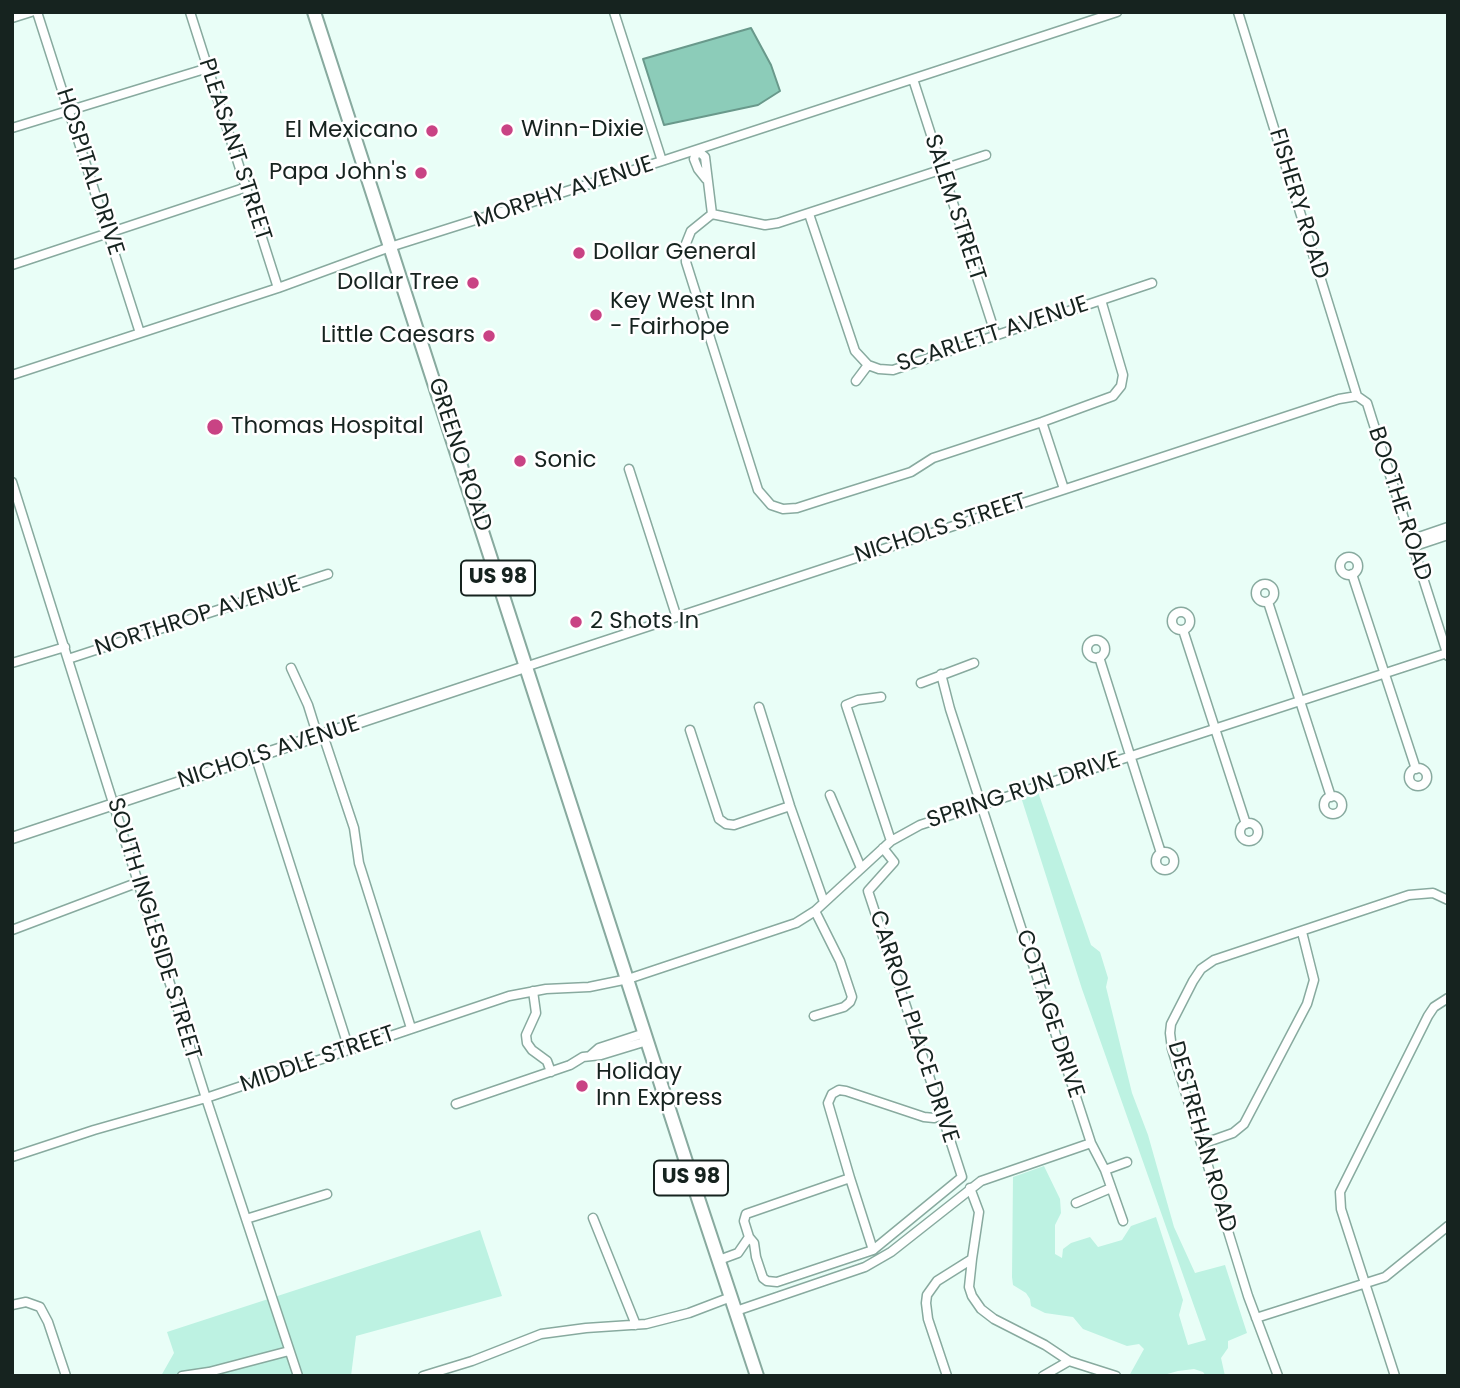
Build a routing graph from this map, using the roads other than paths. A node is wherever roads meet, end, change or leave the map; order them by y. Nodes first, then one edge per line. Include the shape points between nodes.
1 (31, 12) edge
2 (37, 12) edge
3 (190, 12) edge
4 (314, 12) edge
5 (614, 12) edge
6 (1117, 12) edge
7 (1238, 12) edge
8 (12, 19) edge
9 (208, 68) junction
10 (913, 79) junction
11 (70, 111) junction
12 (12, 128) edge
13 (697, 150) junction
14 (986, 155) dead end
15 (662, 162) junction
16 (942, 170) junction
17 (247, 187) junction
18 (712, 214) junction
19 (809, 214) junction
20 (109, 233) junction
21 (390, 247) junction
22 (12, 265) edge
23 (1152, 283) dead end
24 (278, 288) junction
25 (1101, 300) junction
26 (140, 333) junction
27 (996, 336) junction
28 (868, 365) junction
29 (12, 375) edge
30 (856, 381) dead end
31 (1357, 396) junction
32 (1042, 422) junction
33 (629, 469) dead end
34 (12, 482) edge
35 (1064, 489) junction
36 (1448, 527) edge
37 (1448, 535) edge
38 (1411, 543) junction
39 (328, 574) dead end
40 (1352, 574) dead end
41 (1268, 602) dead end
42 (676, 615) junction
43 (1183, 630) dead end
44 (65, 647) junction
45 (1447, 654) edge
46 (1099, 657) dead end
47 (68, 660) junction
48 (12, 663) edge
49 (974, 663) dead end
50 (525, 667) junction
51 (291, 668) dead end
52 (1384, 673) junction
53 (941, 674) junction
54 (921, 682) dead end
55 (881, 697) dead end
56 (1300, 701) junction
57 (759, 707) dead end
58 (1215, 729) junction
59 (690, 730) dead end
60 (321, 736) junction
61 (1131, 755) junction
62 (256, 758) junction
63 (1416, 769) dead end
64 (830, 796) dead end
65 (1331, 797) dead end
66 (114, 804) junction
67 (981, 804) junction
68 (790, 806) junction
69 (1246, 824) dead end
70 (12, 838) edge
71 (891, 841) junction
72 (883, 848) junction
73 (1161, 853) dead end
74 (861, 868) junction
75 (139, 882) junction
76 (1448, 900) edge
77 (824, 902) junction
78 (815, 911) junction
79 (12, 930) edge
80 (1302, 932) junction
81 (628, 979) junction
82 (533, 992) junction
83 (1448, 998) edge
84 (814, 1016) dead end
85 (411, 1028) junction
86 (646, 1037) junction
87 (349, 1049) junction
88 (551, 1072) junction
89 (206, 1098) junction
90 (456, 1104) dead end
91 (942, 1115) junction
92 (1091, 1143) junction
93 (1202, 1144) junction
94 (12, 1157) edge
95 (1127, 1162) dead end
96 (1105, 1170) junction
97 (850, 1178) junction
98 (970, 1188) junction
99 (1111, 1188) junction
100 (327, 1194) dead end
101 (1076, 1203) dead end
102 (593, 1218) dead end
103 (246, 1219) junction
104 (1123, 1220) dead end
105 (1448, 1226) edge
106 (749, 1237) junction
107 (873, 1250) junction
108 (738, 1253) junction
109 (756, 1257) junction
110 (972, 1259) junction
111 (719, 1260) junction
112 (1365, 1283) junction
113 (732, 1297) junction
114 (12, 1305) edge
115 (736, 1311) junction
116 (1256, 1318) junction
117 (636, 1325) junction
118 (289, 1351) junction
119 (1069, 1361) junction
120 (65, 1376) edge
121 (182, 1376) edge
122 (298, 1376) edge
123 (423, 1376) edge
124 (757, 1376) edge
125 (947, 1376) edge
126 (1043, 1376) edge
127 (1116, 1376) edge
128 (1278, 1376) edge
129 (1395, 1376) edge

1 - 8 street
2 - 11 street, HOSPITAL DRIVE
3 - 9 street, PLEASANT STREET
4 - 21 main road, GREENO ROAD / US 98
5 - 15 street
6 - 10 street, MORPHY AVENUE
7 - 31 street, FISHERY ROAD
9 - 11 street
9 - 17 street, PLEASANT STREET
10 - 13 street, MORPHY AVENUE
10 - 16 street, SALEM STREET
11 - 12 street
11 - 20 street, HOSPITAL DRIVE
13 - 15 street, MORPHY AVENUE
13 - 18 street via 705,157 709,172
14 - 16 street
15 - 21 street, MORPHY AVENUE
16 - 19 street
16 - 27 street, SALEM STREET
17 - 20 street
17 - 24 street, PLEASANT STREET
18 - 19 street via 765,225
18 - 32 street via 691,231 685,246 686,262 762,497 771,505 797,508 911,472 933,458
19 - 28 street, SCARLETT AVENUE via 855,351
20 - 22 street
20 - 26 street, HOSPITAL DRIVE
21 - 24 street, MORPHY AVENUE
21 - 50 main road, GREENO ROAD / US 98
23 - 25 street, SCARLETT AVENUE
24 - 26 street, MORPHY AVENUE
25 - 27 street, SCARLETT AVENUE
25 - 32 street via 1122,364 1121,386 1101,402
26 - 29 street, MORPHY AVENUE
27 - 28 street, SCARLETT AVENUE via 893,370
28 - 30 street
31 - 35 street, NICHOLS STREET
31 - 38 street, BOOTHE ROAD via 1367,403
32 - 35 street
33 - 42 street
34 - 44 street, SOUTH INGLESIDE STREET
35 - 42 street, NICHOLS STREET
36 - 38 street
37 - 38 street
38 - 45 street, BOOTHE ROAD
39 - 47 street, NORTHROP AVENUE
40 - 52 street
41 - 56 street
42 - 50 street, NICHOLS STREET
43 - 58 street
44 - 47 street, SOUTH INGLESIDE STREET
44 - 48 street
45 - 52 street, SPRING RUN DRIVE
46 - 61 street
47 - 66 street, SOUTH INGLESIDE STREET
49 - 53 street
50 - 60 street, NICHOLS AVENUE
50 - 81 main road, GREENO ROAD / US 98
51 - 60 street
52 - 56 street, SPRING RUN DRIVE
52 - 63 street
53 - 54 street
53 - 67 street, COTTAGE DRIVE
55 - 71 street via 846,705
56 - 58 street, SPRING RUN DRIVE
56 - 65 street
57 - 68 street
58 - 61 street, SPRING RUN DRIVE
58 - 69 street
59 - 68 street via 719,819 734,825
60 - 62 street, NICHOLS AVENUE
60 - 85 street via 354,828 359,863
61 - 67 street, SPRING RUN DRIVE
61 - 73 street
62 - 66 street, NICHOLS AVENUE
62 - 87 street
64 - 74 street
66 - 70 street, NICHOLS AVENUE
66 - 75 street, SOUTH INGLESIDE STREET
67 - 71 street, SPRING RUN DRIVE via 919,825
67 - 92 street, COTTAGE DRIVE
68 - 77 street
71 - 72 street, SPRING RUN DRIVE
72 - 74 street, SPRING RUN DRIVE
72 - 91 street, CARROLL PLACE DRIVE via 894,862 869,891
74 - 77 street, SPRING RUN DRIVE
75 - 79 street
75 - 89 street, SOUTH INGLESIDE STREET
76 - 80 street, DESTREHAN ROAD via 1433,893 1409,895
77 - 78 street, SPRING RUN DRIVE
78 - 81 street, SPRING RUN DRIVE via 796,922
78 - 84 street via 852,997 844,1007
80 - 93 street via 1314,980 1307,1004 1244,1124
80 - 93 street, DESTREHAN ROAD via 1207,964 1192,981 1171,1024 1170,1041
81 - 82 street, MIDDLE STREET
81 - 86 main road, US 98
82 - 85 street, MIDDLE STREET
82 - 88 street via 536,1013 527,1043
83 - 112 street via 1428,1016 1339,1192
85 - 87 street, MIDDLE STREET
86 - 88 street via 599,1048
86 - 111 main road, US 98
87 - 89 street, MIDDLE STREET
88 - 90 street
89 - 94 street, MIDDLE STREET
89 - 103 street, SOUTH INGLESIDE STREET
91 - 97 street via 924,1117 835,1091 828,1103
91 - 107 street, CARROLL PLACE DRIVE via 962,1177
92 - 96 street, COTTAGE DRIVE
92 - 98 street
93 - 116 street, DESTREHAN ROAD
95 - 96 street
96 - 99 street, COTTAGE DRIVE
97 - 106 street via 750,1211 744,1217
97 - 107 street
98 - 110 street via 979,1212
98 - 115 street via 872,1264
99 - 101 street
99 - 104 street, COTTAGE DRIVE
100 - 103 street
102 - 117 street
103 - 118 street, SOUTH INGLESIDE STREET
105 - 112 street via 1393,1272
106 - 108 street
106 - 109 street
107 - 109 street via 772,1283 763,1278
108 - 109 street
108 - 111 street
110 - 119 street via 969,1287 981,1309
110 - 125 street via 944,1275 927,1295 926,1311
111 - 113 main road, US 98
112 - 116 street
112 - 129 street
113 - 115 main road, US 98
113 - 117 street
114 - 120 street via 40,1307
115 - 124 main road, US 98
116 - 128 street, DESTREHAN ROAD
117 - 123 street via 541,1334
118 - 121 street
118 - 122 street, SOUTH INGLESIDE STREET
119 - 126 street
119 - 127 street

